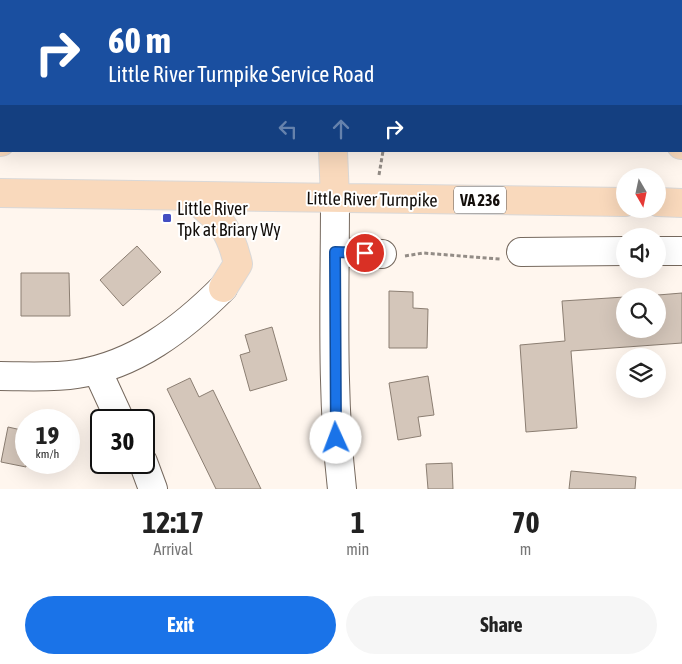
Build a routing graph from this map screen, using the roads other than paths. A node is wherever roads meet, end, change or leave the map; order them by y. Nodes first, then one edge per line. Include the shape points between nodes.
1 (333, 152) edge
2 (0, 194) edge
3 (192, 198) junction
4 (335, 198) junction
5 (616, 202) edge
6 (666, 202) edge
7 (682, 203) edge
8 (682, 250) edge
9 (616, 251) edge
10 (666, 251) edge
11 (335, 252) junction
12 (521, 252) road end
13 (389, 257) road end
14 (223, 288) joint
15 (97, 370) junction
16 (0, 376) edge
17 (115, 409) edge
18 (147, 474) edge
19 (153, 489) edge
20 (342, 489) edge

1 - 4 main road
2 - 3 main road, Little River Turnpike / VA 236
3 - 4 main road, Little River Turnpike / VA 236
3 - 14 main road via 215,216 232,240 238,264
4 - 5 main road, Little River Turnpike / VA 236
4 - 11 street
6 - 7 main road
8 - 10 street
9 - 12 street
11 - 13 street
11 - 20 street via 336,438
14 - 15 street via 197,314 149,349
15 - 16 street via 75,374
15 - 17 street
18 - 19 street

